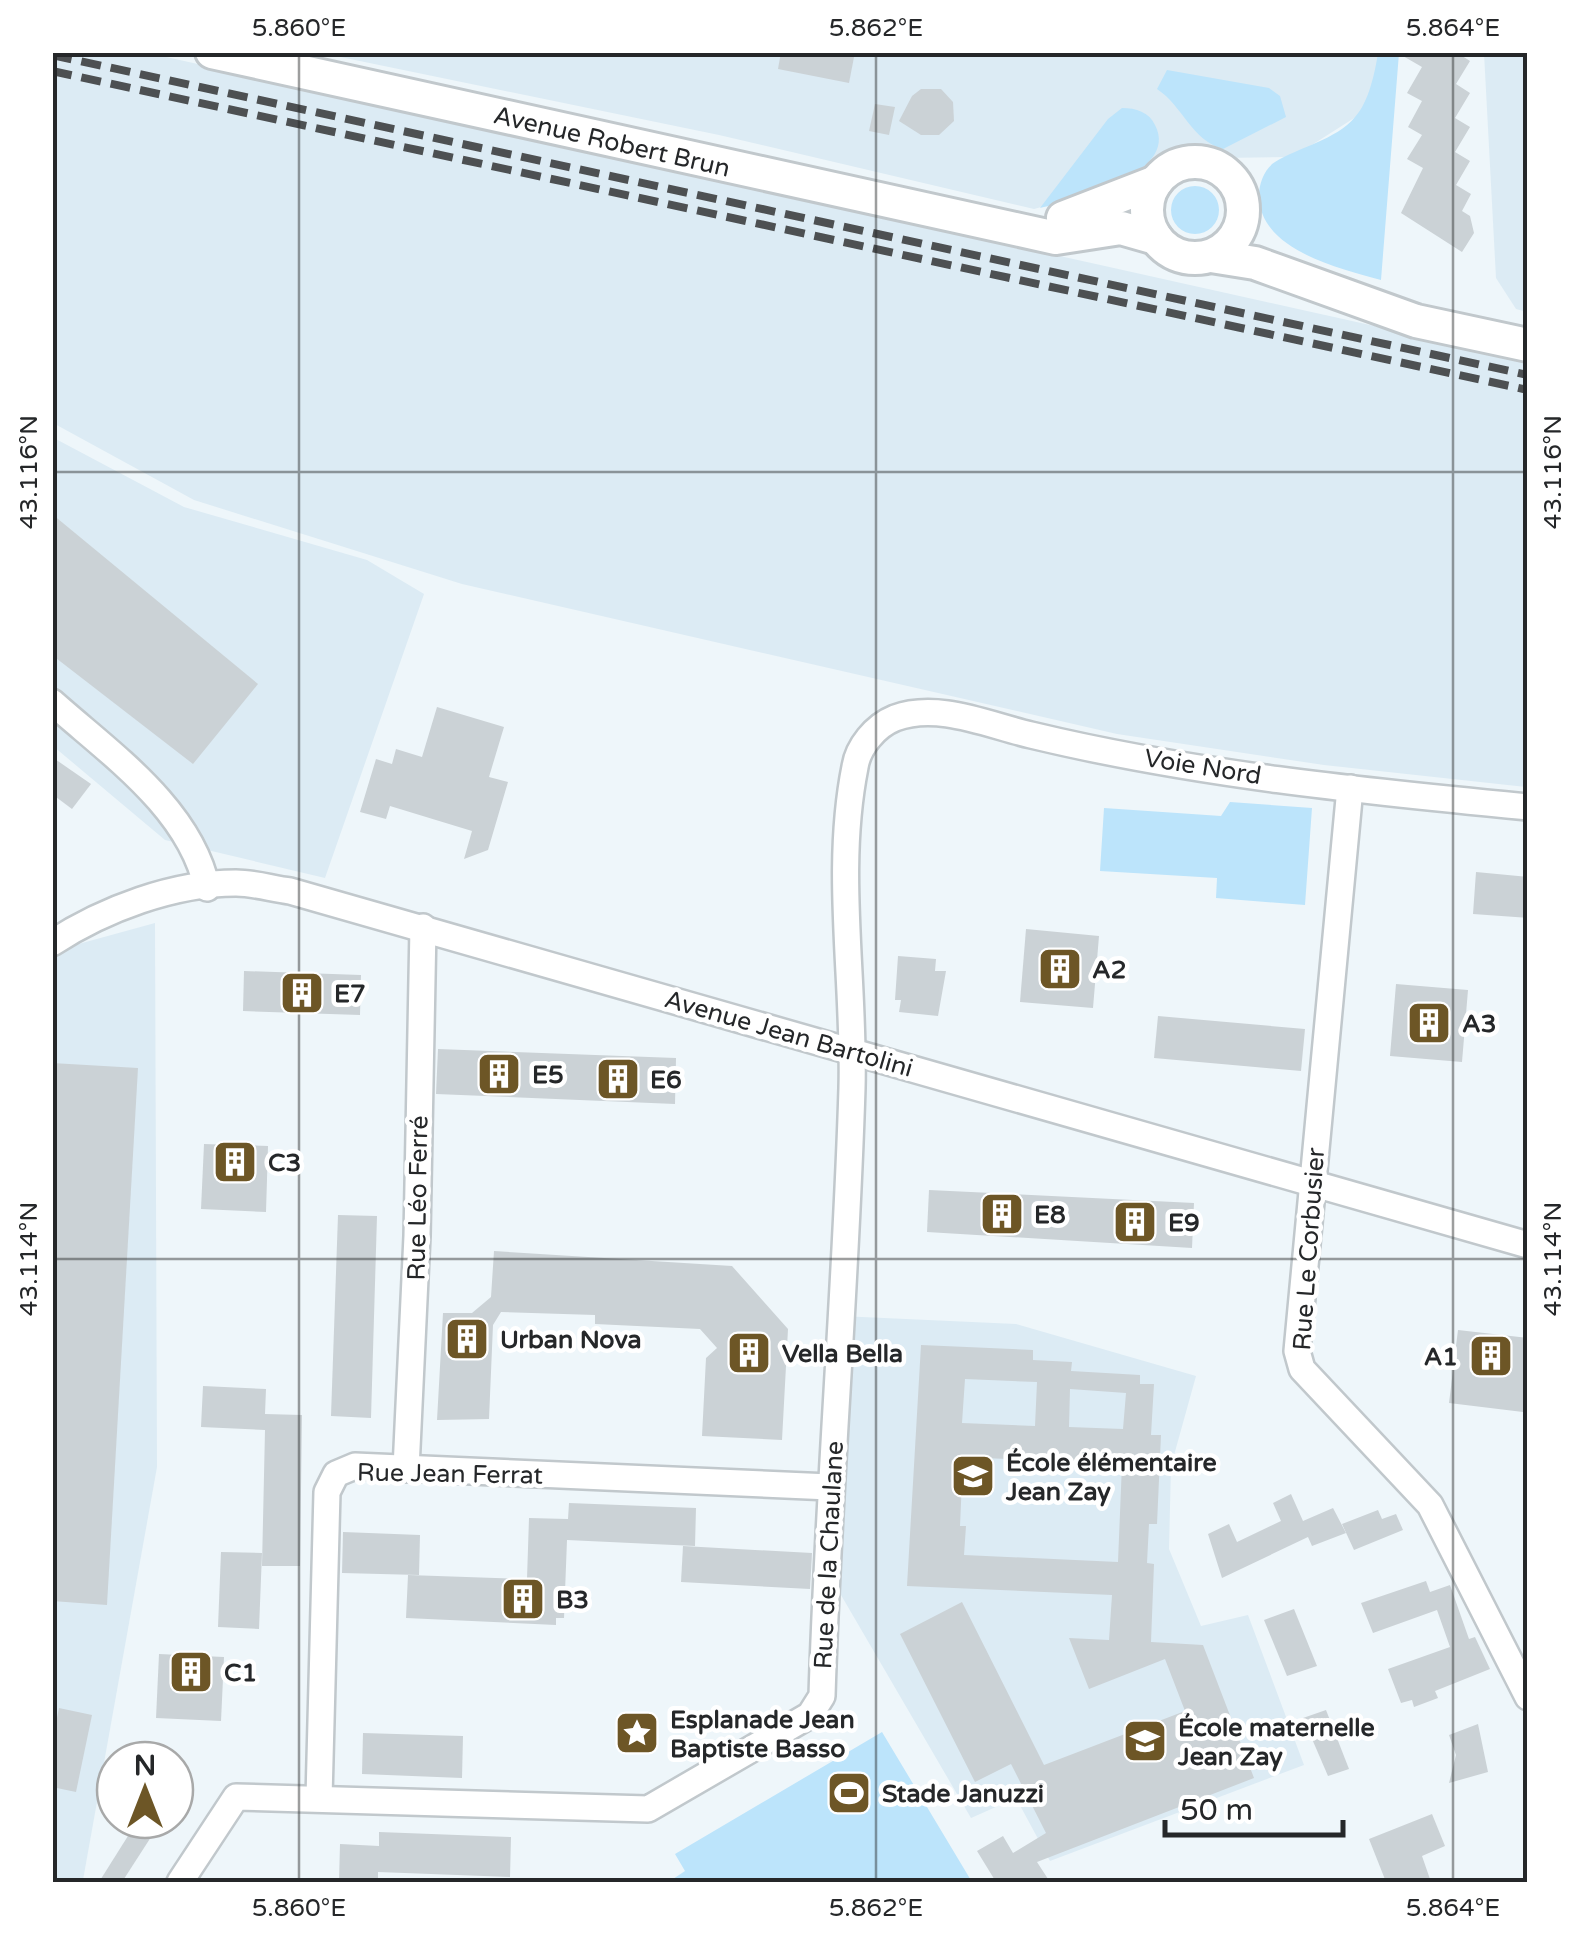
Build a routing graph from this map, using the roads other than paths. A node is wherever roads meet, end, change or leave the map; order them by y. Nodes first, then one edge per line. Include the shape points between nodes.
1 (212, 52) edge
2 (1156, 182) junction
3 (1243, 216) junction
4 (1013, 228) junction
5 (1156, 238) junction
6 (1212, 256) junction
7 (1310, 284) junction
8 (1528, 345) edge
9 (52, 702) edge
10 (883, 724) joint
11 (1350, 788) junction
12 (1528, 806) edge
13 (206, 888) junction
14 (423, 927) junction
15 (52, 943) edge
16 (853, 1051) junction
17 (1311, 1183) junction
18 (1528, 1246) edge
19 (406, 1469) junction
20 (830, 1487) junction
21 (1528, 1697) edge
22 (320, 1798) junction
23 (180, 1882) edge

1 - 4 street, Avenue Robert Brun
2 - 3 street via 1184,163 1212,165 1233,180
2 - 4 street, Avenue Robert Brun via 1083,214
2 - 5 street via 1147,210
3 - 6 street via 1233,240
3 - 7 street via 1269,252
4 - 5 street, Avenue Robert Brun via 1056,238 1121,228
5 - 6 street via 1180,256
6 - 7 street via 1255,263
7 - 8 street via 1416,321
9 - 13 street via 158,798 203,870
10 - 11 street, Voie Nord via 934,713 1122,753
10 - 16 street, Rue de la Chaulane via 860,750 852,791 847,924
11 - 12 street, Voie Nord
11 - 17 street, Rue Le Corbusier
13 - 14 street, Avenue Jean Bartolini via 236,883 290,891
13 - 15 street, Avenue Jean Bartolini via 165,893 109,913
14 - 16 street, Avenue Jean Bartolini
14 - 19 street, Rue Léo Ferré
16 - 17 street, Avenue Jean Bartolini
16 - 20 street, Rue de la Chaulane
17 - 18 street, Avenue Jean Bartolini
17 - 21 street, Rue Le Corbusier via 1296,1351 1302,1369 1430,1505
19 - 20 street, Rue Jean Ferrat
19 - 22 street, Rue Jean Ferrat via 356,1466 336,1474 327,1492
20 - 22 street, Rue de la Chaulane via 822,1696 810,1714 648,1809
22 - 23 street, Rue de la Chaulane via 236,1797

